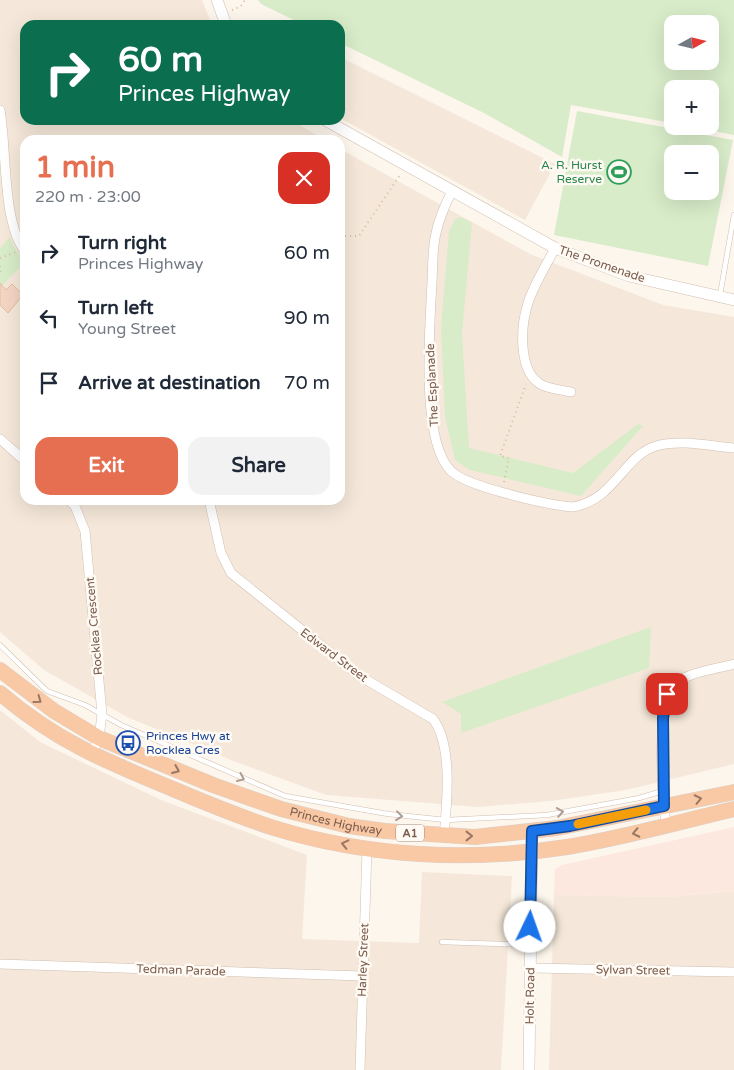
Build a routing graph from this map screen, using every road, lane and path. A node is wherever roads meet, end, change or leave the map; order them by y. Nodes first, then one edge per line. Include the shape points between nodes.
1 (217, 0) edge
2 (245, 0) edge
3 (224, 20) edge
4 (0, 110) edge
5 (334, 125) edge
6 (407, 165) junction
7 (452, 191) junction
8 (734, 215) edge
9 (345, 236) edge
10 (20, 243) edge
11 (555, 248) junction
12 (9, 255) dead end
13 (0, 258) edge
14 (0, 266) edge
15 (0, 276) edge
16 (719, 297) junction
17 (734, 300) edge
18 (530, 380) junction
19 (571, 392) dead end
20 (0, 439) edge
21 (734, 448) edge
22 (20, 457) edge
23 (502, 492) junction
24 (74, 505) edge
25 (210, 505) edge
26 (0, 645) edge
27 (734, 664) edge
28 (0, 670) edge
29 (0, 693) edge
30 (102, 714) junction
31 (99, 738) junction
32 (91, 755) junction
33 (663, 790) junction
34 (734, 792) edge
35 (664, 806) junction
36 (734, 809) edge
37 (446, 820) junction
38 (666, 826) junction
39 (532, 831) junction
40 (444, 836) junction
41 (367, 849) junction
42 (532, 851) junction
43 (442, 942) dead end
44 (530, 945) junction
45 (0, 964) edge
46 (531, 968) junction
47 (734, 972) edge
48 (362, 976) junction
49 (360, 1070) edge
50 (529, 1070) edge

1 - 3 street
2 - 3 path
4 - 10 street via 12,220
5 - 6 street
6 - 7 street
6 - 9 path via 359,236
7 - 11 street, The Promenade
7 - 23 street, The Esplanade via 435,235 429,336 435,436 444,464 457,477
8 - 16 lane
11 - 16 street, The Promenade via 629,276
11 - 18 street via 531,294 524,324 525,361
12 - 13 path
14 - 15 path
16 - 17 street, The Promenade
18 - 19 street
18 - 23 path via 500,456 509,458
20 - 22 street
21 - 23 street, The Esplanade via 656,446 638,457 603,494 584,505 562,506
24 - 30 street, Rocklea Crescent via 85,531
25 - 37 street, Edward Street via 221,552 231,573 358,675 433,719 446,748
26 - 30 lane, Princes Highway via 47,691
27 - 33 street via 686,678 676,683 667,694 663,718
28 -> 31 highway, Princes Highway / A1 via 54,711
29 - 32 highway, Princes Highway / A1 via 29,718
30 - 31 street, Rocklea Crescent
30 -> 37 lane, Princes Highway via 285,796 371,812
31 - 32 street, Rocklea Crescent
31 -> 40 highway, Princes Highway / A1 via 280,809 349,826
41 -> 32 highway, Princes Highway / A1 via 275,828
33 - 35 street
37 -> 33 lane, Princes Highway via 546,815 639,798
35 -> 34 highway, Princes Highway / A1
35 - 38 street
35 - 39 highway, Princes Highway / A1
36 - 38 highway, Princes Highway / A1
37 - 40 street, Edward Street
38 -> 42 highway, Princes Highway / A1
40 -> 39 highway, Princes Highway / A1
39 - 42 street, Holt Road
41 - 42 highway, Princes Highway / A1 via 443,855
41 - 48 street, Harley Street
42 - 44 street, Holt Road
43 - 44 lane
44 - 46 street, Holt Road
45 - 48 street, Tedman Parade
46 - 47 street, Sylvan Street
46 - 50 street, Holt Road
48 - 49 street, Harley Street

